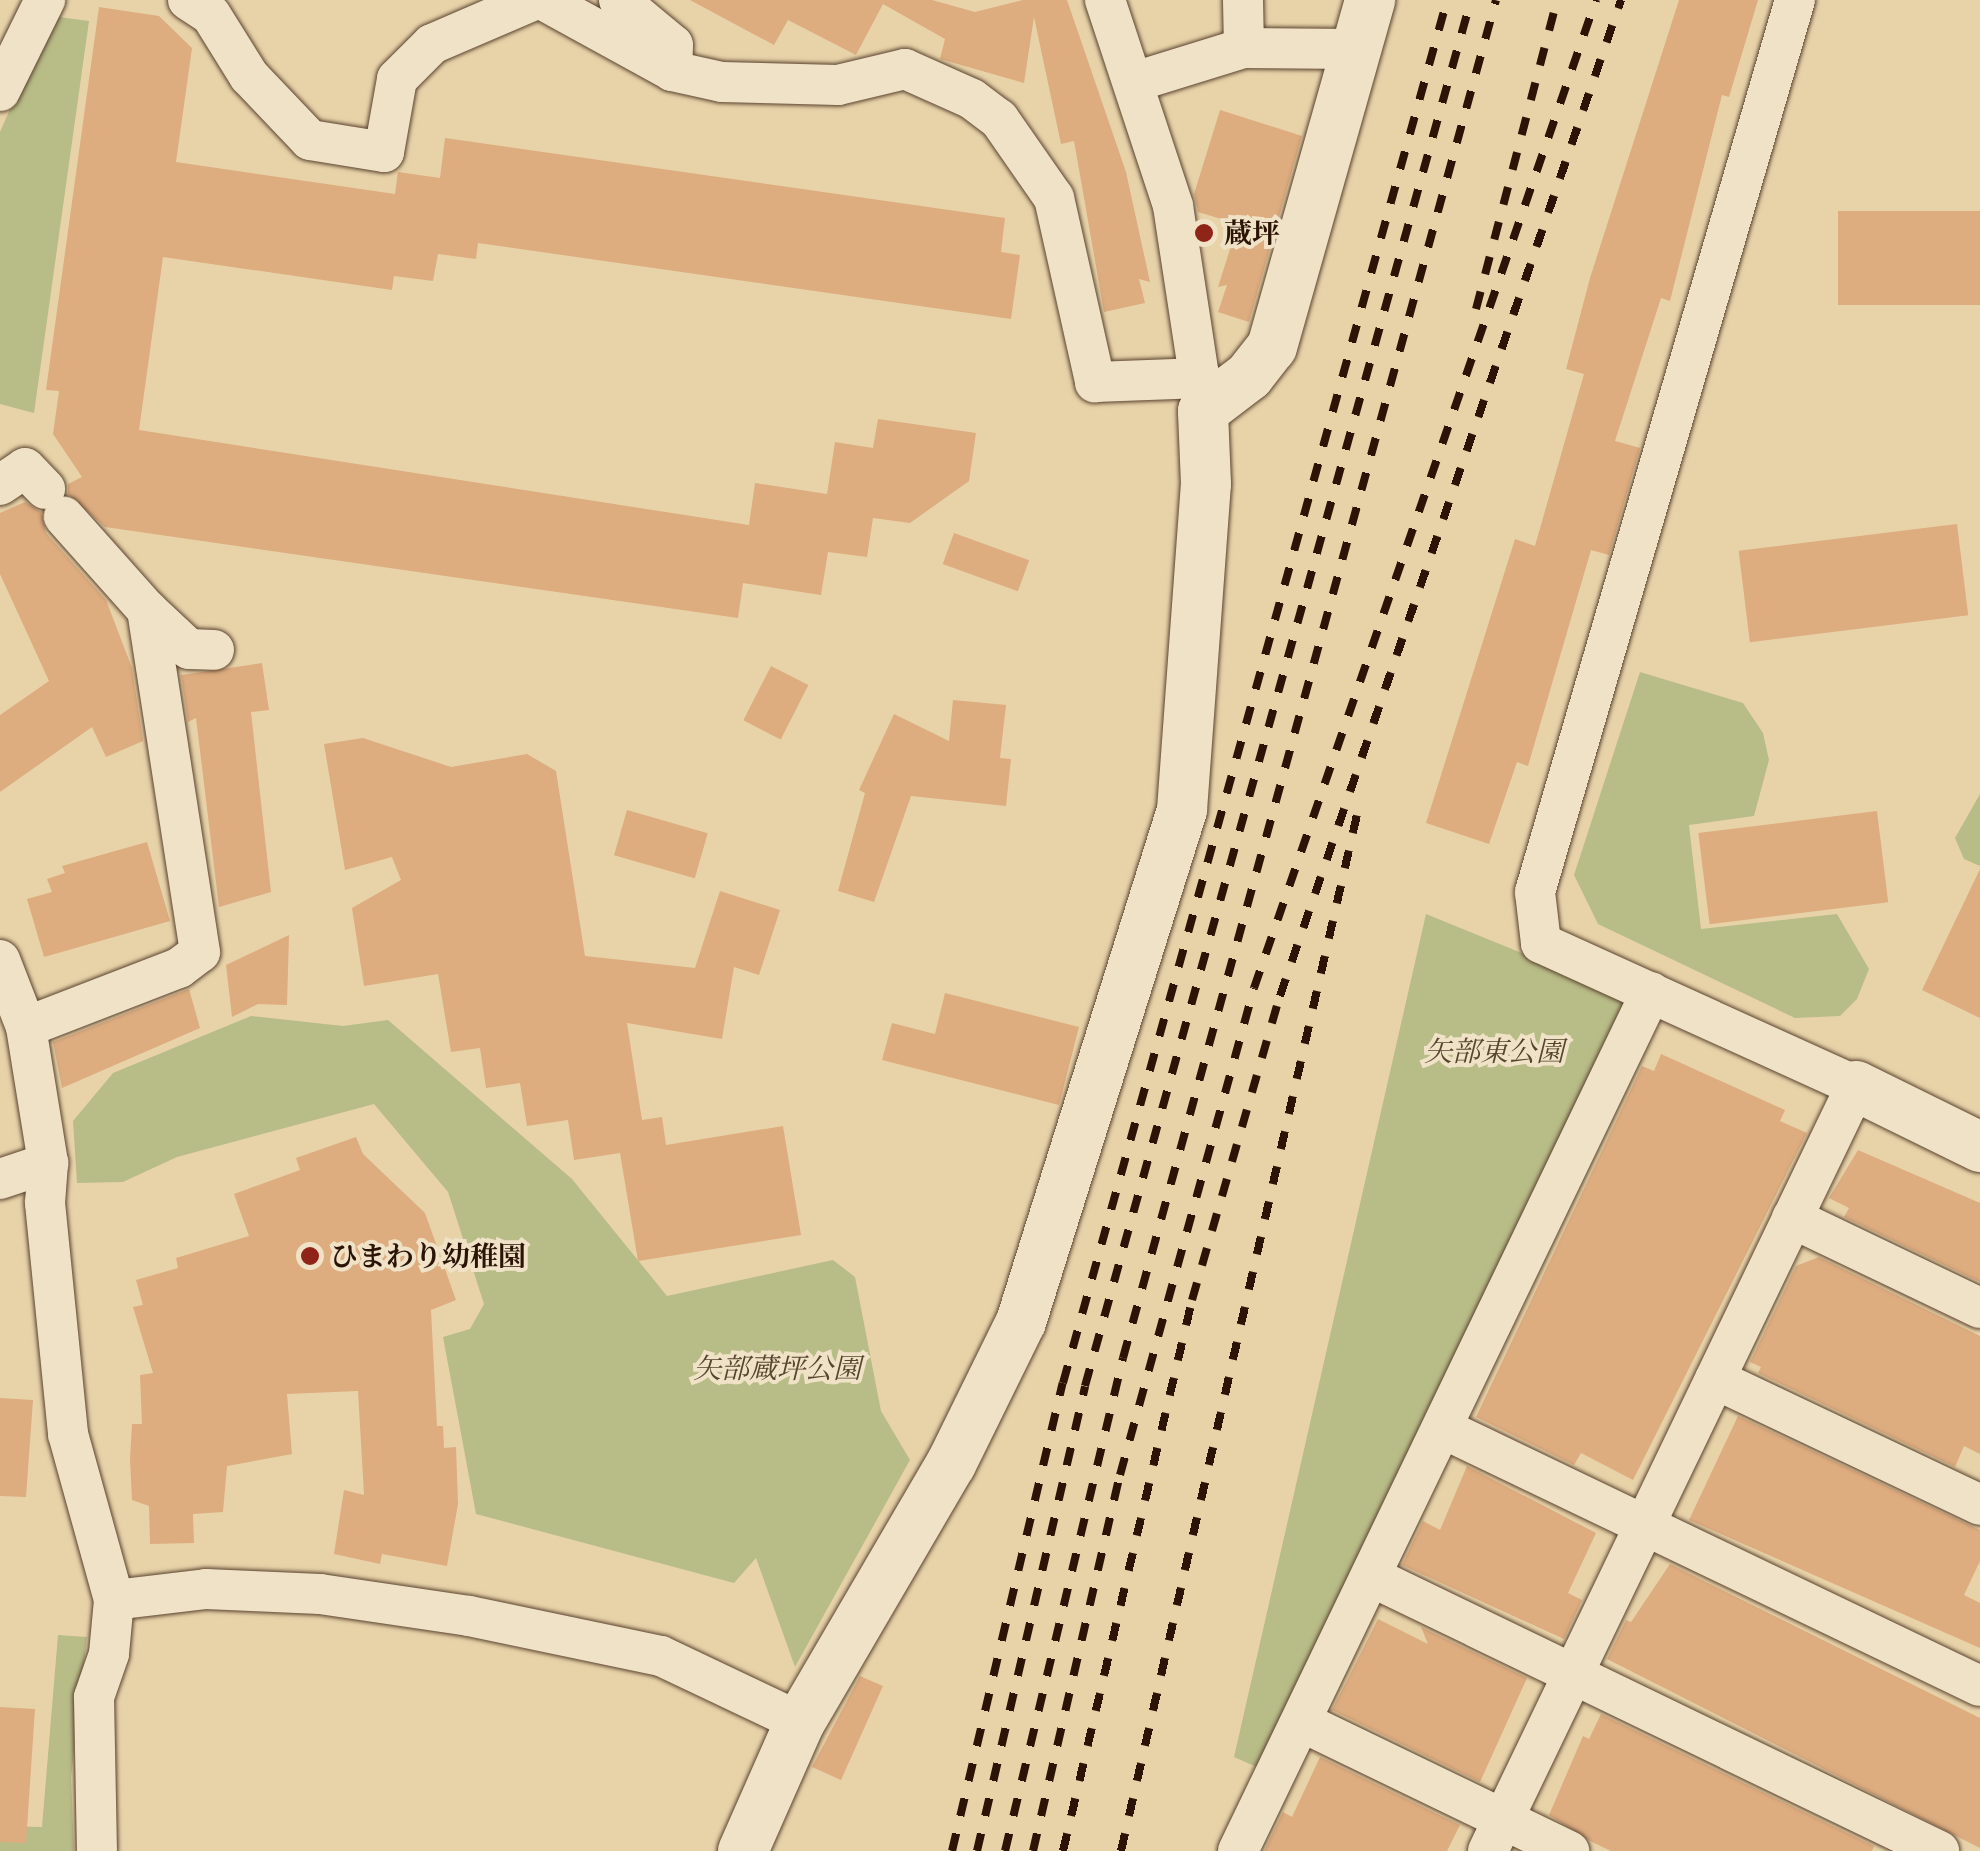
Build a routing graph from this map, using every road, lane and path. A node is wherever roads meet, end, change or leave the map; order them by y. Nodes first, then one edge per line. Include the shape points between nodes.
1 (45, 0) edge
2 (188, 0) edge
3 (534, 0) edge
4 (543, 0) edge
5 (619, 0) edge
6 (1106, 0) edge
7 (1243, 0) edge
8 (1370, 0) edge
9 (1795, 0) edge
10 (1244, 48) junction
11 (1353, 49) junction
12 (672, 71) junction
13 (1134, 82) junction
14 (0, 92) edge
15 (1202, 394) junction
16 (0, 485) edge
17 (147, 610) junction
18 (214, 650) dead end
19 (0, 960) edge
20 (1651, 992) junction
21 (26, 1027) junction
22 (1856, 1086) junction
23 (1980, 1147) edge
24 (48, 1162) junction
25 (0, 1179) edge
26 (1792, 1218) junction
27 (1980, 1308) edge
28 (1715, 1379) junction
29 (1444, 1430) junction
30 (1980, 1505) edge
31 (1645, 1526) junction
32 (1372, 1577) junction
33 (114, 1600) junction
34 (1573, 1674) junction
35 (1980, 1686) edge
36 (800, 1722) junction
37 (1302, 1722) junction
38 (1496, 1835) edge
39 (96, 1851) edge
40 (743, 1851) edge
41 (1238, 1851) edge
42 (1568, 1851) edge
43 (1939, 1851) edge

1 - 14 street
2 - 3 street via 211,16 249,76 310,140 384,152 398,79 432,44
4 - 12 street
5 - 12 street via 673,46
6 - 13 street
7 - 10 street
8 - 11 street
9 - 20 street via 1535,892 1541,943
10 - 11 street
10 - 13 street
11 - 15 street via 1272,347 1249,376
12 - 15 street via 722,82 838,86 905,69 972,99 999,119 1054,198 1095,382
13 - 15 street via 1172,206
15 - 36 street via 1206,484 1182,810 1021,1322 951,1464
16 - 17 street via 25,468
17 - 18 street via 189,649
17 - 21 street via 200,952 179,968
19 - 21 street
20 - 22 street
20 - 29 street
21 - 24 street
22 - 23 street
22 - 26 street
24 - 25 street
24 - 33 street via 45,1203 68,1434
26 - 27 street
26 - 28 street
28 - 30 street
28 - 31 street
29 - 31 street
29 - 32 street
31 - 34 street
31 - 35 street
32 - 34 street
32 - 37 street
33 - 36 street via 206,1589 320,1594 524,1626 661,1656
33 - 39 street via 109,1654 94,1697
34 - 38 street
34 - 43 street
36 - 40 street
37 - 38 street
37 - 41 street
38 - 42 street

